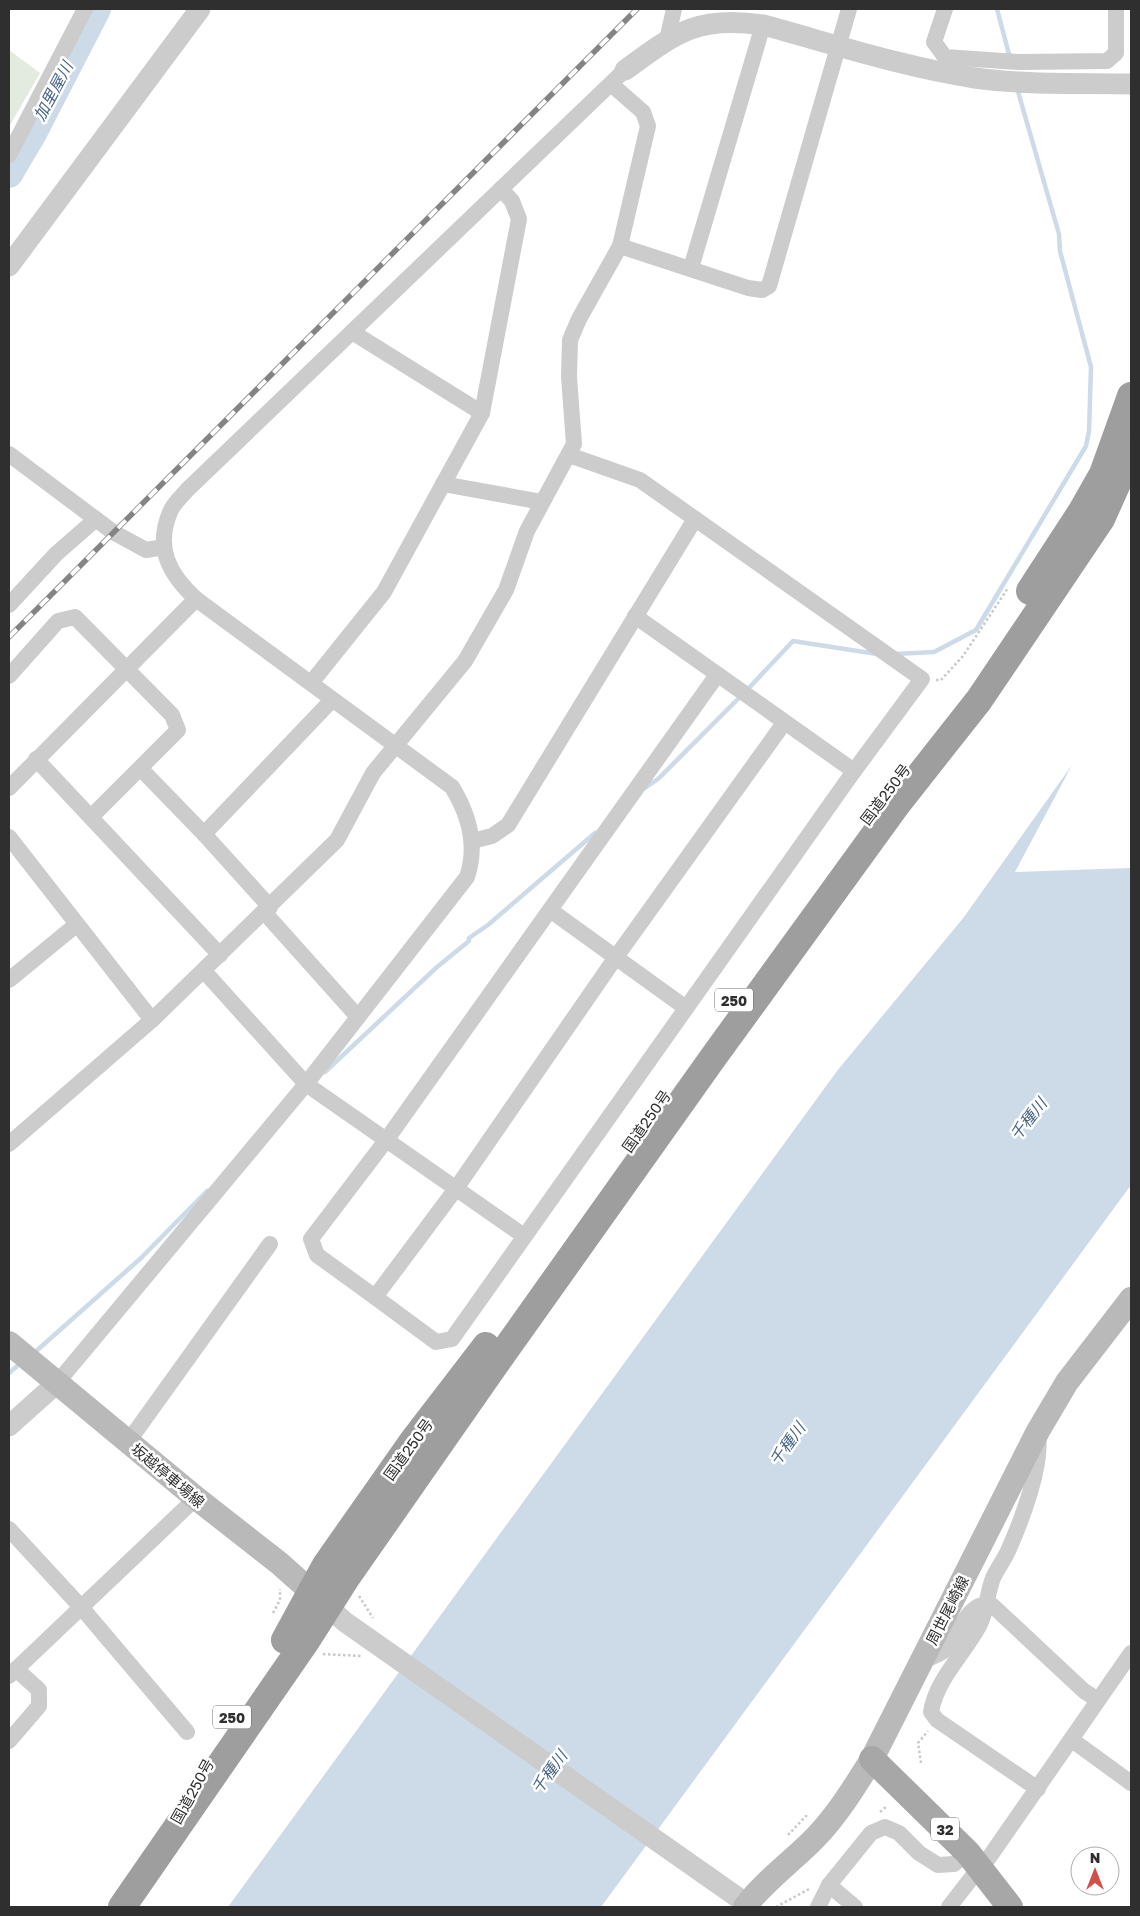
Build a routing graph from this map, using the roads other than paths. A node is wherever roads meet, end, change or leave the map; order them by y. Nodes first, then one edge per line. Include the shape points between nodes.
1 (85, 9) edge
2 (200, 9) edge
3 (674, 9) edge
4 (849, 9) edge
5 (945, 9) edge
6 (1116, 9) edge
7 (763, 25) junction
8 (666, 40) junction
9 (838, 45) junction
10 (618, 77) junction
11 (1131, 84) edge
12 (9, 155) edge
13 (501, 189) junction
14 (620, 246) junction
15 (9, 266) edge
16 (691, 268) junction
17 (352, 332) junction
18 (1131, 396) edge
19 (482, 413) junction
20 (1131, 452) edge
21 (9, 454) edge
22 (569, 455) junction
23 (443, 484) junction
24 (542, 502) junction
25 (96, 519) junction
26 (695, 519) junction
27 (164, 547) junction
28 (196, 599) junction
29 (9, 605) edge
30 (635, 616) junction
31 (125, 668) junction
32 (717, 675) junction
33 (9, 676) edge
34 (311, 683) junction
35 (332, 700) junction
36 (784, 723) junction
37 (396, 746) junction
38 (36, 759) junction
39 (140, 769) junction
40 (854, 770) junction
41 (9, 788) edge
42 (91, 818) junction
43 (204, 834) junction
44 (9, 837) edge
45 (472, 841) junction
46 (267, 909) junction
47 (550, 910) junction
48 (76, 925) junction
49 (220, 955) junction
50 (616, 957) junction
51 (204, 970) junction
52 (9, 980) edge
53 (686, 1008) junction
54 (358, 1017) junction
55 (152, 1020) junction
56 (306, 1084) junction
57 (11, 1136) edge
58 (387, 1139) junction
59 (455, 1190) junction
60 (524, 1236) junction
61 (270, 1244) dead end
62 (375, 1297) junction
63 (1131, 1298) edge
64 (9, 1343) edge
65 (57, 1383) junction
66 (9, 1426) edge
67 (1038, 1431) junction
68 (128, 1442) junction
69 (196, 1498) junction
70 (9, 1529) edge
71 (986, 1604) junction
72 (328, 1606) junction
73 (81, 1607) junction
74 (1131, 1653) edge
75 (921, 1661) junction
76 (12, 1672) edge
77 (1098, 1700) junction
78 (187, 1732) dead end
79 (1072, 1740) junction
80 (9, 1741) edge
81 (872, 1759) junction
82 (1131, 1783) edge
83 (1038, 1789) junction
84 (976, 1863) junction
85 (829, 1885) junction
86 (746, 1905) edge
87 (122, 1907) edge
88 (818, 1907) edge
89 (855, 1907) edge
90 (949, 1907) edge
91 (1010, 1907) edge

1 - 12 street
2 - 15 street
3 - 8 street
4 - 9 street
5 - 6 street via 934,42 945,57 1018,62 1107,61 1116,53
7 - 8 street via 738,21 697,26
7 - 9 street
7 - 16 street
8 - 10 street
9 - 11 street via 975,78 1035,83
9 - 16 street via 768,286 762,290 748,288
10 - 13 street
10 - 14 street via 643,112 648,126
13 - 17 street
13 - 19 street via 512,201 519,219
14 - 16 street
14 - 22 street via 570,340 574,444
17 - 19 street
17 - 27 street via 187,490 170,510
18 - 72 highway, 国道250号 / 250 via 1103,474 967,687 887,790 697,1049 326,1565
19 - 23 street
20 - 72 highway, 国道250号 / 250 via 1101,518 980,700 897,804 717,1051
21 - 25 street
22 - 24 street
22 - 26 street via 640,480
23 - 24 street
23 - 34 street via 384,592
24 - 37 street via 527,531 506,590 490,620 465,661
25 - 27 street via 146,550
25 - 29 street via 56,554
26 - 30 street
26 - 40 street via 922,679
27 - 28 street via 168,564 179,583
28 - 31 street
28 - 34 street
30 - 32 street
30 - 45 street via 508,825 492,836
31 - 33 street via 75,617 58,620
31 - 38 street
31 - 39 street via 172,715 178,730
32 - 36 street
32 - 47 street
34 - 35 street
35 - 37 street
35 - 43 street
36 - 40 street
36 - 50 street
37 - 45 street via 452,788 464,807
37 - 46 street via 373,773 337,840
38 - 41 street
38 - 42 street
39 - 42 street
39 - 43 street
40 - 53 street
42 - 49 street
43 - 46 street
44 - 48 street
45 - 54 street via 472,862 467,878
46 - 49 street
46 - 54 street
47 - 50 street
47 - 58 street
48 - 52 street
48 - 55 street
49 - 51 street
50 - 53 street
50 - 59 street
51 - 55 street
51 - 56 street
53 - 60 street
54 - 56 street
55 - 57 street
56 - 58 street
56 - 65 street
58 - 59 street
58 - 62 street via 312,1239 317,1255
59 - 60 street
59 - 62 street
60 - 62 street via 452,1339 436,1342
61 - 68 street
63 - 67 main road, 周世尾崎線 via 1067,1382
64 - 65 main road, 坂越停車場線
65 - 66 street
65 - 68 main road, 坂越停車場線
67 - 71 street via 1037,1470
67 - 75 main road, 周世尾崎線
68 - 69 main road, 坂越停車場線
69 - 72 main road, 坂越停車場線
69 - 73 street
70 - 73 street
71 - 75 street via 976,1607 947,1648
71 - 77 street via 993,1606
71 - 83 street via 979,1626 955,1660 931,1712 936,1720
72 - 86 street
72 - 87 highway, 国道250号 / 250 via 292,1630 234,1713 161,1848
73 - 76 street
73 - 78 street
74 - 77 street
75 - 81 main road, 周世尾崎線
76 - 80 street via 38,1690 38,1706
77 - 79 street
79 - 82 street
79 - 83 street
81 - 84 main road, 32
81 - 86 main road, 周世尾崎線 via 818,1835
83 - 84 street
84 - 85 street via 938,1865 919,1853 899,1833 885,1827 871,1833
84 - 90 street
84 - 91 main road, 32
85 - 88 street
85 - 89 street

